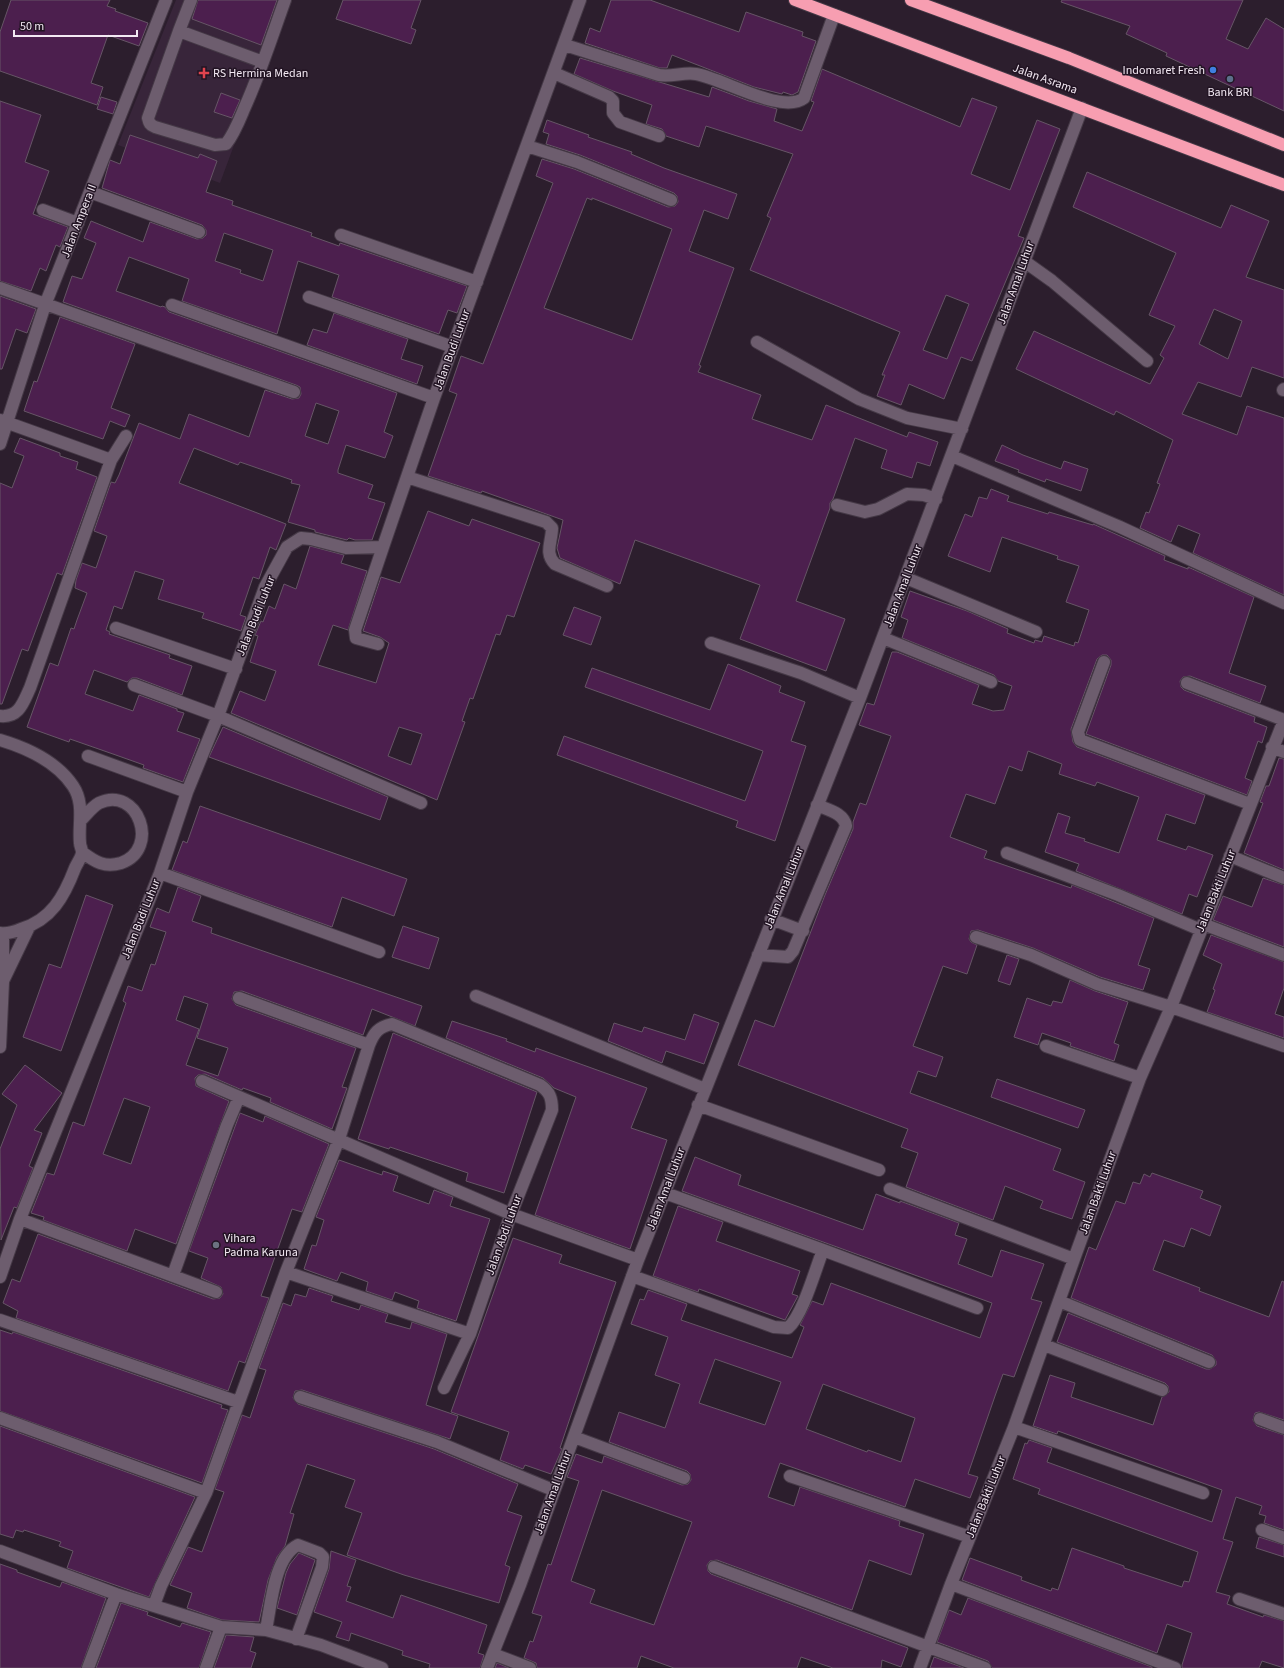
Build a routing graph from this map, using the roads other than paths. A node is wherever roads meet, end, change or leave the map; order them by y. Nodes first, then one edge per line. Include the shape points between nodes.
1 (166, 0) edge
2 (191, 0) edge
3 (285, 0) edge
4 (580, 0) edge
5 (795, 0) edge
6 (916, 1) edge
7 (834, 15) junction
8 (179, 31) junction
9 (565, 45) junction
10 (263, 62) junction
11 (554, 74) junction
12 (1082, 108) junction
13 (658, 136) dead end
14 (1284, 145) edge
15 (527, 146) junction
16 (1284, 185) edge
17 (90, 192) junction
18 (671, 200) dead end
19 (43, 210) dead end
20 (78, 223) junction
21 (200, 232) dead end
22 (341, 235) dead end
23 (1024, 261) junction
24 (477, 282) junction
25 (0, 288) edge
26 (309, 297) dead end
27 (45, 305) junction
28 (172, 305) dead end
29 (757, 342) dead end
30 (452, 347) junction
31 (1147, 361) dead end
32 (294, 392) dead end
33 (434, 398) junction
34 (4, 422) edge
35 (962, 429) junction
36 (126, 436) dead end
37 (0, 444) edge
38 (952, 456) junction
39 (111, 460) junction
40 (407, 477) junction
41 (936, 499) junction
42 (837, 505) dead end
43 (383, 546) junction
44 (906, 578) junction
45 (607, 586) dead end
46 (1284, 603) edge
47 (116, 628) dead end
48 (1036, 632) dead end
49 (883, 638) junction
50 (711, 643) dead end
51 (378, 644) dead end
52 (1104, 662) dead end
53 (236, 669) junction
54 (991, 682) dead end
55 (1187, 683) dead end
56 (134, 685) dead end
57 (860, 698) junction
58 (0, 716) edge
59 (218, 716) junction
60 (1284, 720) edge
61 (0, 740) edge
62 (1272, 748) junction
63 (1284, 752) edge
64 (88, 756) dead end
65 (187, 792) junction
66 (421, 803) dead end
67 (1250, 804) junction
68 (817, 805) junction
69 (81, 820) junction
70 (82, 852) junction
71 (1006, 853) dead end
72 (1230, 856) junction
73 (160, 873) junction
74 (1284, 878) edge
75 (771, 919) junction
76 (29, 927) junction
77 (1202, 927) junction
78 (803, 931) junction
79 (1, 933) edge
80 (976, 937) dead end
81 (378, 952) dead end
82 (758, 955) junction
83 (1284, 955) edge
84 (3, 982) junction
85 (476, 996) dead end
86 (239, 998) dead end
87 (1171, 1007) junction
88 (369, 1045) junction
89 (1046, 1046) dead end
90 (1284, 1046) edge
91 (0, 1047) edge
92 (1140, 1078) junction
93 (202, 1082) dead end
94 (705, 1089) junction
95 (239, 1097) junction
96 (698, 1105) junction
97 (339, 1139) junction
98 (879, 1170) dead end
99 (890, 1189) dead end
100 (665, 1193) junction
101 (511, 1214) junction
102 (20, 1219) junction
103 (823, 1250) junction
104 (1074, 1259) junction
105 (638, 1260) junction
106 (286, 1272) junction
107 (173, 1275) junction
108 (632, 1276) junction
109 (0, 1277) edge
110 (216, 1292) dead end
111 (1059, 1301) junction
112 (977, 1308) dead end
113 (0, 1320) edge
114 (470, 1334) junction
115 (1044, 1345) junction
116 (1210, 1362) dead end
117 (444, 1388) dead end
118 (1162, 1390) dead end
119 (300, 1397) dead end
120 (238, 1402) junction
121 (0, 1418) edge
122 (1260, 1419) dead end
123 (1014, 1427) junction
124 (1284, 1428) edge
125 (574, 1437) junction
126 (790, 1476) dead end
127 (684, 1478) dead end
128 (553, 1490) junction
129 (206, 1492) junction
130 (1203, 1493) dead end
131 (1262, 1530) dead end
132 (970, 1537) junction
133 (1284, 1538) edge
134 (0, 1551) edge
135 (714, 1567) dead end
136 (951, 1584) junction
137 (116, 1594) junction
138 (1239, 1599) dead end
139 (154, 1605) junction
140 (1284, 1614) edge
141 (221, 1627) junction
142 (266, 1630) junction
143 (296, 1638) junction
144 (928, 1647) junction
145 (493, 1654) junction
146 (88, 1668) edge
147 (206, 1668) edge
148 (382, 1668) edge
149 (487, 1668) edge
150 (530, 1668) edge
151 (920, 1668) edge
152 (986, 1668) edge
153 (1175, 1668) edge

1 - 17 street, Jalan Ampera II
2 - 8 street
3 - 10 street
4 - 9 street, Jalan Budi Luhur
5 - 7 highway, Jalan Asrama
6 - 14 highway via 1069,58
7 - 9 street via 804,98 796,103 778,102 696,74 659,75
7 - 12 highway, Jalan Asrama
8 - 10 street
8 - 10 street via 148,118 151,126 215,145 226,144
9 - 11 street, Jalan Budi Luhur
11 - 13 street via 612,99 613,113 620,122
11 - 15 street, Jalan Budi Luhur
12 - 16 highway, Jalan Asrama
12 - 23 street, Jalan Amal Luhur
15 - 18 street via 577,162
15 - 24 street, Jalan Budi Luhur
17 - 20 street, Jalan Ampera II
17 - 21 street
19 - 20 street
20 - 27 street, Jalan Ampera II
22 - 24 street
23 - 31 street via 1052,281
23 - 35 street, Jalan Amal Luhur
24 - 30 street, Jalan Budi Luhur
25 - 27 street
26 - 30 street
27 - 32 street
27 - 34 street, Jalan Ampera II
28 - 33 street
29 - 35 street via 859,399 907,418
30 - 33 street, Jalan Budi Luhur
33 - 40 street, Jalan Budi Luhur
34 - 37 street, Jalan Ampera II
34 - 39 street
35 - 38 street, Jalan Amal Luhur
36 - 39 street
38 - 41 street, Jalan Amal Luhur
38 - 46 street via 1120,527
39 - 58 street via 30,688 19,710 9,717
40 - 43 street, Jalan Budi Luhur
40 - 45 street via 546,522 552,528 548,553 551,560
41 - 42 street via 907,494 878,509 866,512
41 - 44 street, Jalan Amal Luhur
43 - 51 street via 355,630 356,638
43 - 53 street, Jalan Budi Luhur via 346,548 301,538 287,547 265,587
44 - 48 street
44 - 49 street, Jalan Amal Luhur
47 - 53 street
49 - 54 street
49 - 57 street, Jalan Amal Luhur
50 - 57 street via 801,673
52 - 67 street via 1078,732 1080,740
53 - 59 street, Jalan Budi Luhur
55 - 60 street
56 - 59 street
57 - 68 street, Jalan Amal Luhur
59 - 65 street, Jalan Budi Luhur
59 - 66 street
60 - 62 street, Jalan Bakti Luhur
61 - 69 street via 33,752 63,774 74,787
62 - 63 street
62 - 67 street, Jalan Bakti Luhur
64 - 65 street
65 - 73 street, Jalan Budi Luhur
67 - 72 street, Jalan Bakti Luhur
68 - 75 street, Jalan Amal Luhur
68 - 78 street via 841,816 846,826
69 - 70 street
69 - 70 street via 99,804 118,801 132,808 142,824 138,849 132,856 114,865 98,863
70 - 76 street via 57,905 48,915
71 - 77 street
72 - 74 street
72 - 77 street, Jalan Bakti Luhur
73 - 81 street
73 - 102 street, Jalan Budi Luhur
75 - 78 street
75 - 82 street, Jalan Amal Luhur
76 - 79 street
76 - 84 street
77 - 83 street
77 - 87 street, Jalan Bakti Luhur
78 - 82 street via 788,957
79 - 84 street
80 - 87 street via 1031,955 1097,984
82 - 94 street, Jalan Amal Luhur
84 - 91 street
85 - 94 street
86 - 88 street
87 - 90 street
87 - 92 street, Jalan Bakti Luhur
88 - 97 street
88 - 101 street, Jalan Abdi Luhur via 379,1028 392,1024 540,1085 548,1091 552,1110
89 - 92 street
92 - 104 street, Jalan Bakti Luhur
93 - 95 street
94 - 96 street, Jalan Amal Luhur
95 - 97 street
95 - 107 street
96 - 98 street
96 - 100 street, Jalan Amal Luhur
97 - 101 street
97 - 106 street
99 - 104 street
100 - 103 street
100 - 105 street, Jalan Amal Luhur
101 - 105 street
101 - 114 street, Jalan Abdi Luhur
102 - 107 street
102 - 109 street, Jalan Budi Luhur
103 - 108 street via 799,1313 788,1328 774,1327
103 - 112 street
104 - 111 street, Jalan Bakti Luhur
105 - 108 street, Jalan Amal Luhur
106 - 114 street
106 - 120 street
107 - 110 street
108 - 125 street, Jalan Amal Luhur
111 - 115 street, Jalan Bakti Luhur
111 - 116 street
113 - 120 street
114 - 117 street, Jalan Abdi Luhur
115 - 118 street
115 - 123 street, Jalan Bakti Luhur
119 - 128 street via 437,1442
120 - 129 street
121 - 129 street
122 - 124 street
123 - 130 street
123 - 132 street, Jalan Bakti Luhur
125 - 127 street
125 - 128 street, Jalan Amal Luhur
126 - 132 street
128 - 145 street, Jalan Amal Luhur
129 - 139 street
131 - 133 street
132 - 136 street, Jalan Bakti Luhur
134 - 137 street
135 - 144 street
136 - 144 street, Jalan Bakti Luhur
136 - 153 street
137 - 139 street
137 - 146 street
138 - 140 street
139 - 141 street
141 - 142 street
141 - 147 street
142 - 143 street
142 - 143 street via 278,1570 290,1549 298,1545 323,1557 322,1567
143 - 148 street via 321,1644
144 - 151 street, Jalan Bakti Luhur
144 - 152 street
145 - 149 street, Jalan Amal Luhur
145 - 150 street

